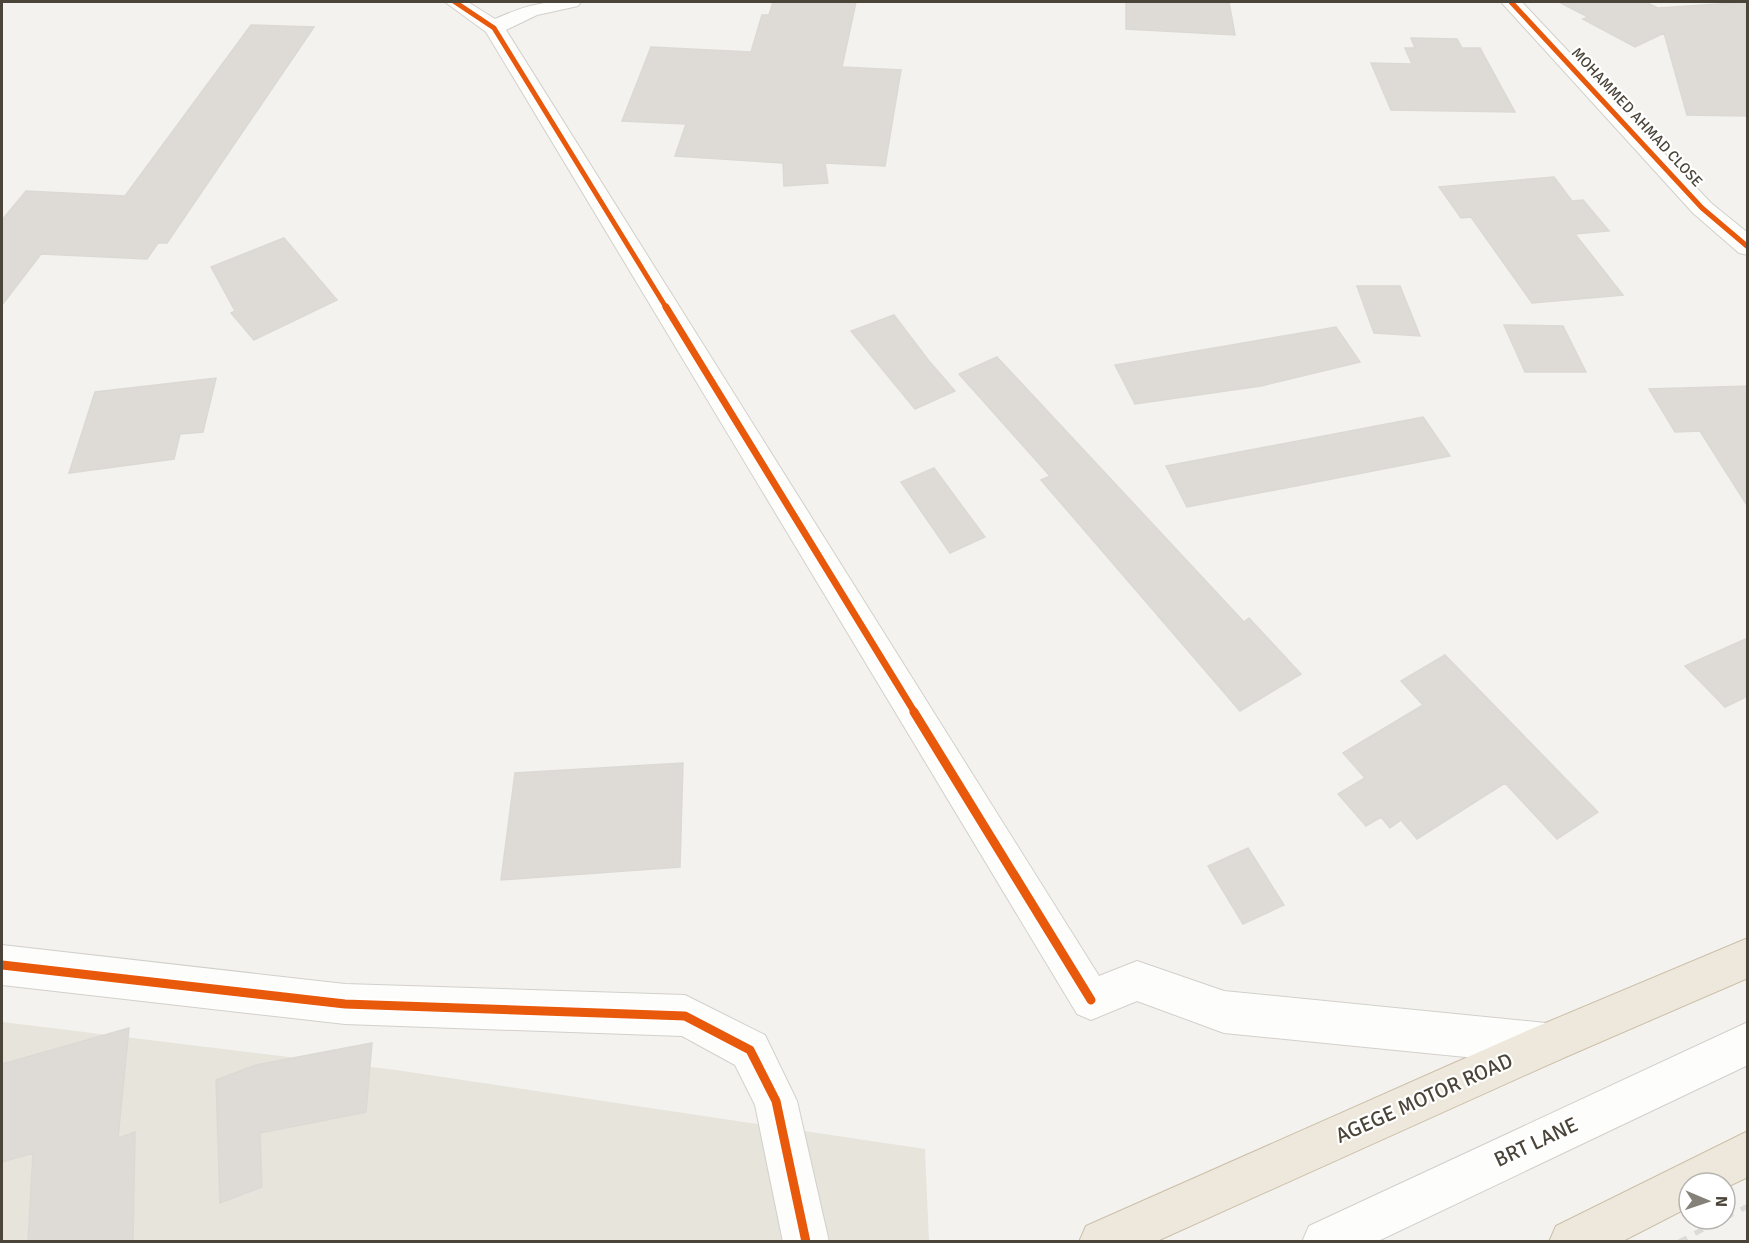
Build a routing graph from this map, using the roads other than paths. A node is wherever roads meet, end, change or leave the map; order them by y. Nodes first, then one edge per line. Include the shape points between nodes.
1 (455, 2) edge
2 (571, 2) edge
3 (1511, 2) edge
4 (528, 6) edge
5 (494, 28) junction
6 (1748, 247) edge
7 (1748, 958) edge
8 (2, 965) edge
9 (1748, 1043) edge
10 (1546, 1044) junction
11 (1748, 1153) edge
12 (806, 1242) edge
13 (1102, 1242) edge
14 (1325, 1242) edge
15 (1572, 1242) edge

1 - 5 street
2 - 4 street
3 - 6 street, MOHAMMED AHMAD CLOSE via 1702,208
4 - 5 street
5 - 10 street via 1091,1000 1137,981 1224,1012
7 - 10 highway, AGEGE MOTOR ROAD
8 - 12 street via 345,1004 685,1016 750,1050 776,1101
9 - 14 street, BRT LANE
10 - 13 highway, AGEGE MOTOR ROAD
11 - 15 highway

